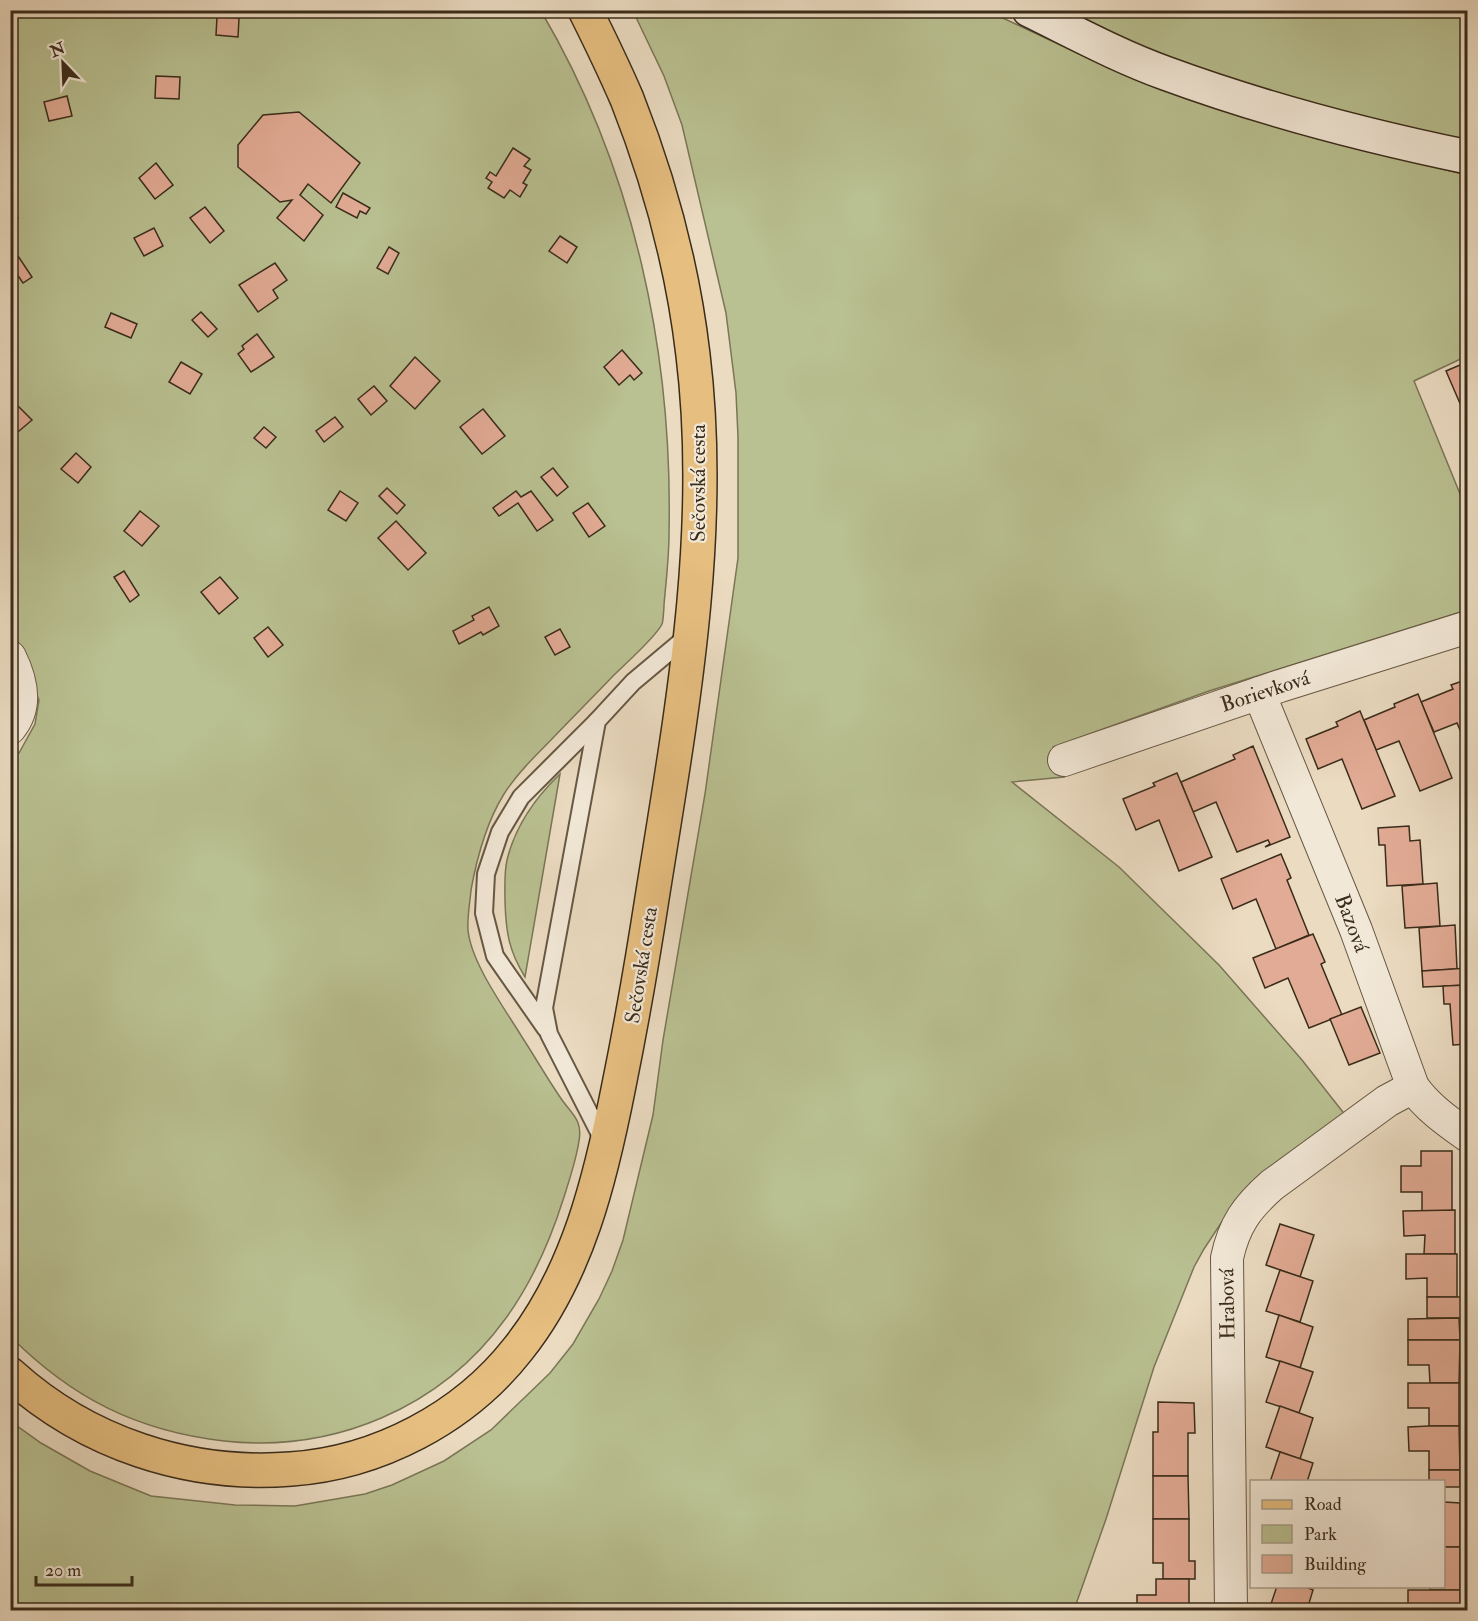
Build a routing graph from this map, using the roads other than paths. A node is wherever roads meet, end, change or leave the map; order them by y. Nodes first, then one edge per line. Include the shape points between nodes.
1 (585, 10) edge
2 (1029, 10) edge
3 (1467, 158) edge
4 (1467, 627) edge
5 (690, 635) junction
6 (10, 657) edge
7 (1259, 693) junction
8 (597, 721) junction
9 (10, 728) edge
10 (1064, 760) dead end
11 (549, 1034) junction
12 (1413, 1086) junction
13 (1467, 1136) edge
14 (607, 1147) junction
15 (10, 1374) edge
16 (1231, 1611) edge

1 - 5 main road, Sečovská cesta via 629,104 656,185 693,350 700,468 698,555
2 - 3 street via 1093,42 1230,95
4 - 7 street, Borievková
5 - 8 lane via 633,682
5 - 14 main road, Sečovská cesta via 666,814
6 - 9 street via 22,688 19,718
7 - 10 street, Borievková
7 - 12 street, Bazová via 1356,930
8 - 11 lane via 544,1008
8 - 11 lane via 521,797 500,832 486,874 484,913 495,956
11 - 14 lane
12 - 13 street, Bazová via 1431,1108
12 - 16 street, Hrabová via 1254,1200 1231,1238 1227,1258
14 - 15 main road, Sečovská cesta via 573,1253 556,1290 520,1347 478,1391 454,1409 376,1451 320,1467 285,1470 216,1468 174,1460 115,1442 78,1423 47,1405

